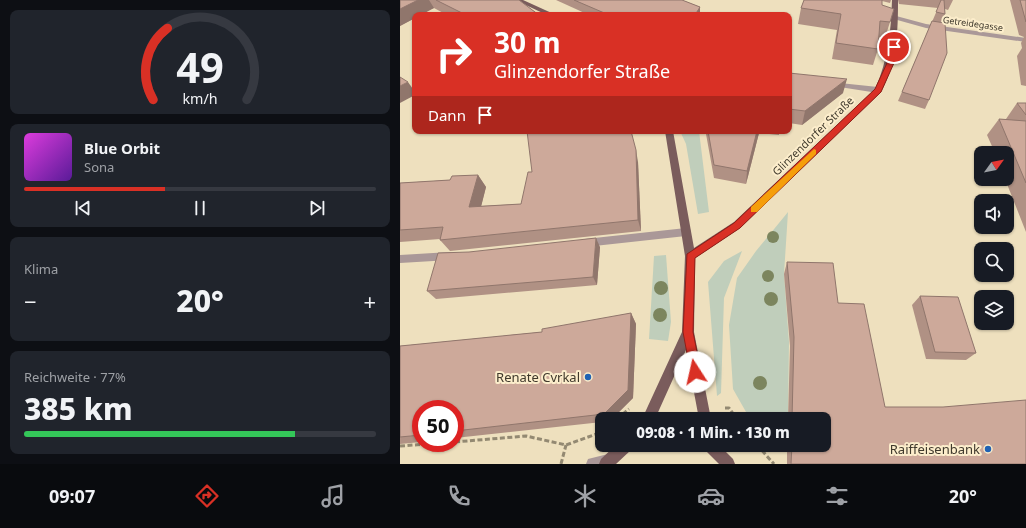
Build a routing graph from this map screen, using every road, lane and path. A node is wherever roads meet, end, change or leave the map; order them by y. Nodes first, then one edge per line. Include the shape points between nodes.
1 (518, 0) edge
2 (895, 0) edge
3 (546, 12) edge
4 (881, 13) edge
5 (894, 18) junction
6 (1026, 40) edge
7 (826, 84) edge
8 (878, 90) junction
9 (670, 134) edge
10 (686, 232) junction
11 (577, 244) edge
12 (461, 256) edge
13 (690, 256) junction
14 (400, 259) edge
15 (688, 332) junction
16 (651, 412) edge
17 (704, 412) edge
18 (595, 435) edge
19 (464, 441) edge
20 (412, 445) edge
21 (566, 445) junction
22 (400, 446) edge
23 (618, 452) edge
24 (717, 452) edge
25 (763, 452) edge
26 (607, 462) edge
27 (561, 464) edge
28 (593, 464) edge
29 (728, 464) edge
30 (774, 464) edge

1 - 3 main road
2 - 5 main road, Glinzendorfer Straße
4 - 5 street, Getreidegasse
5 - 6 street, Getreidegasse via 926,26
5 - 8 main road, Glinzendorfer Straße via 894,47
7 - 8 street
8 - 13 main road, Glinzendorfer Straße via 737,225
9 - 10 main road
10 - 11 street
10 - 13 main road
12 - 14 street
13 - 15 main road
15 - 16 main road
15 - 17 main road
18 - 21 path
19 - 21 path via 526,436
20 - 22 path
21 - 27 path
23 - 26 main road
24 - 29 main road
25 - 30 path
26 - 28 street

